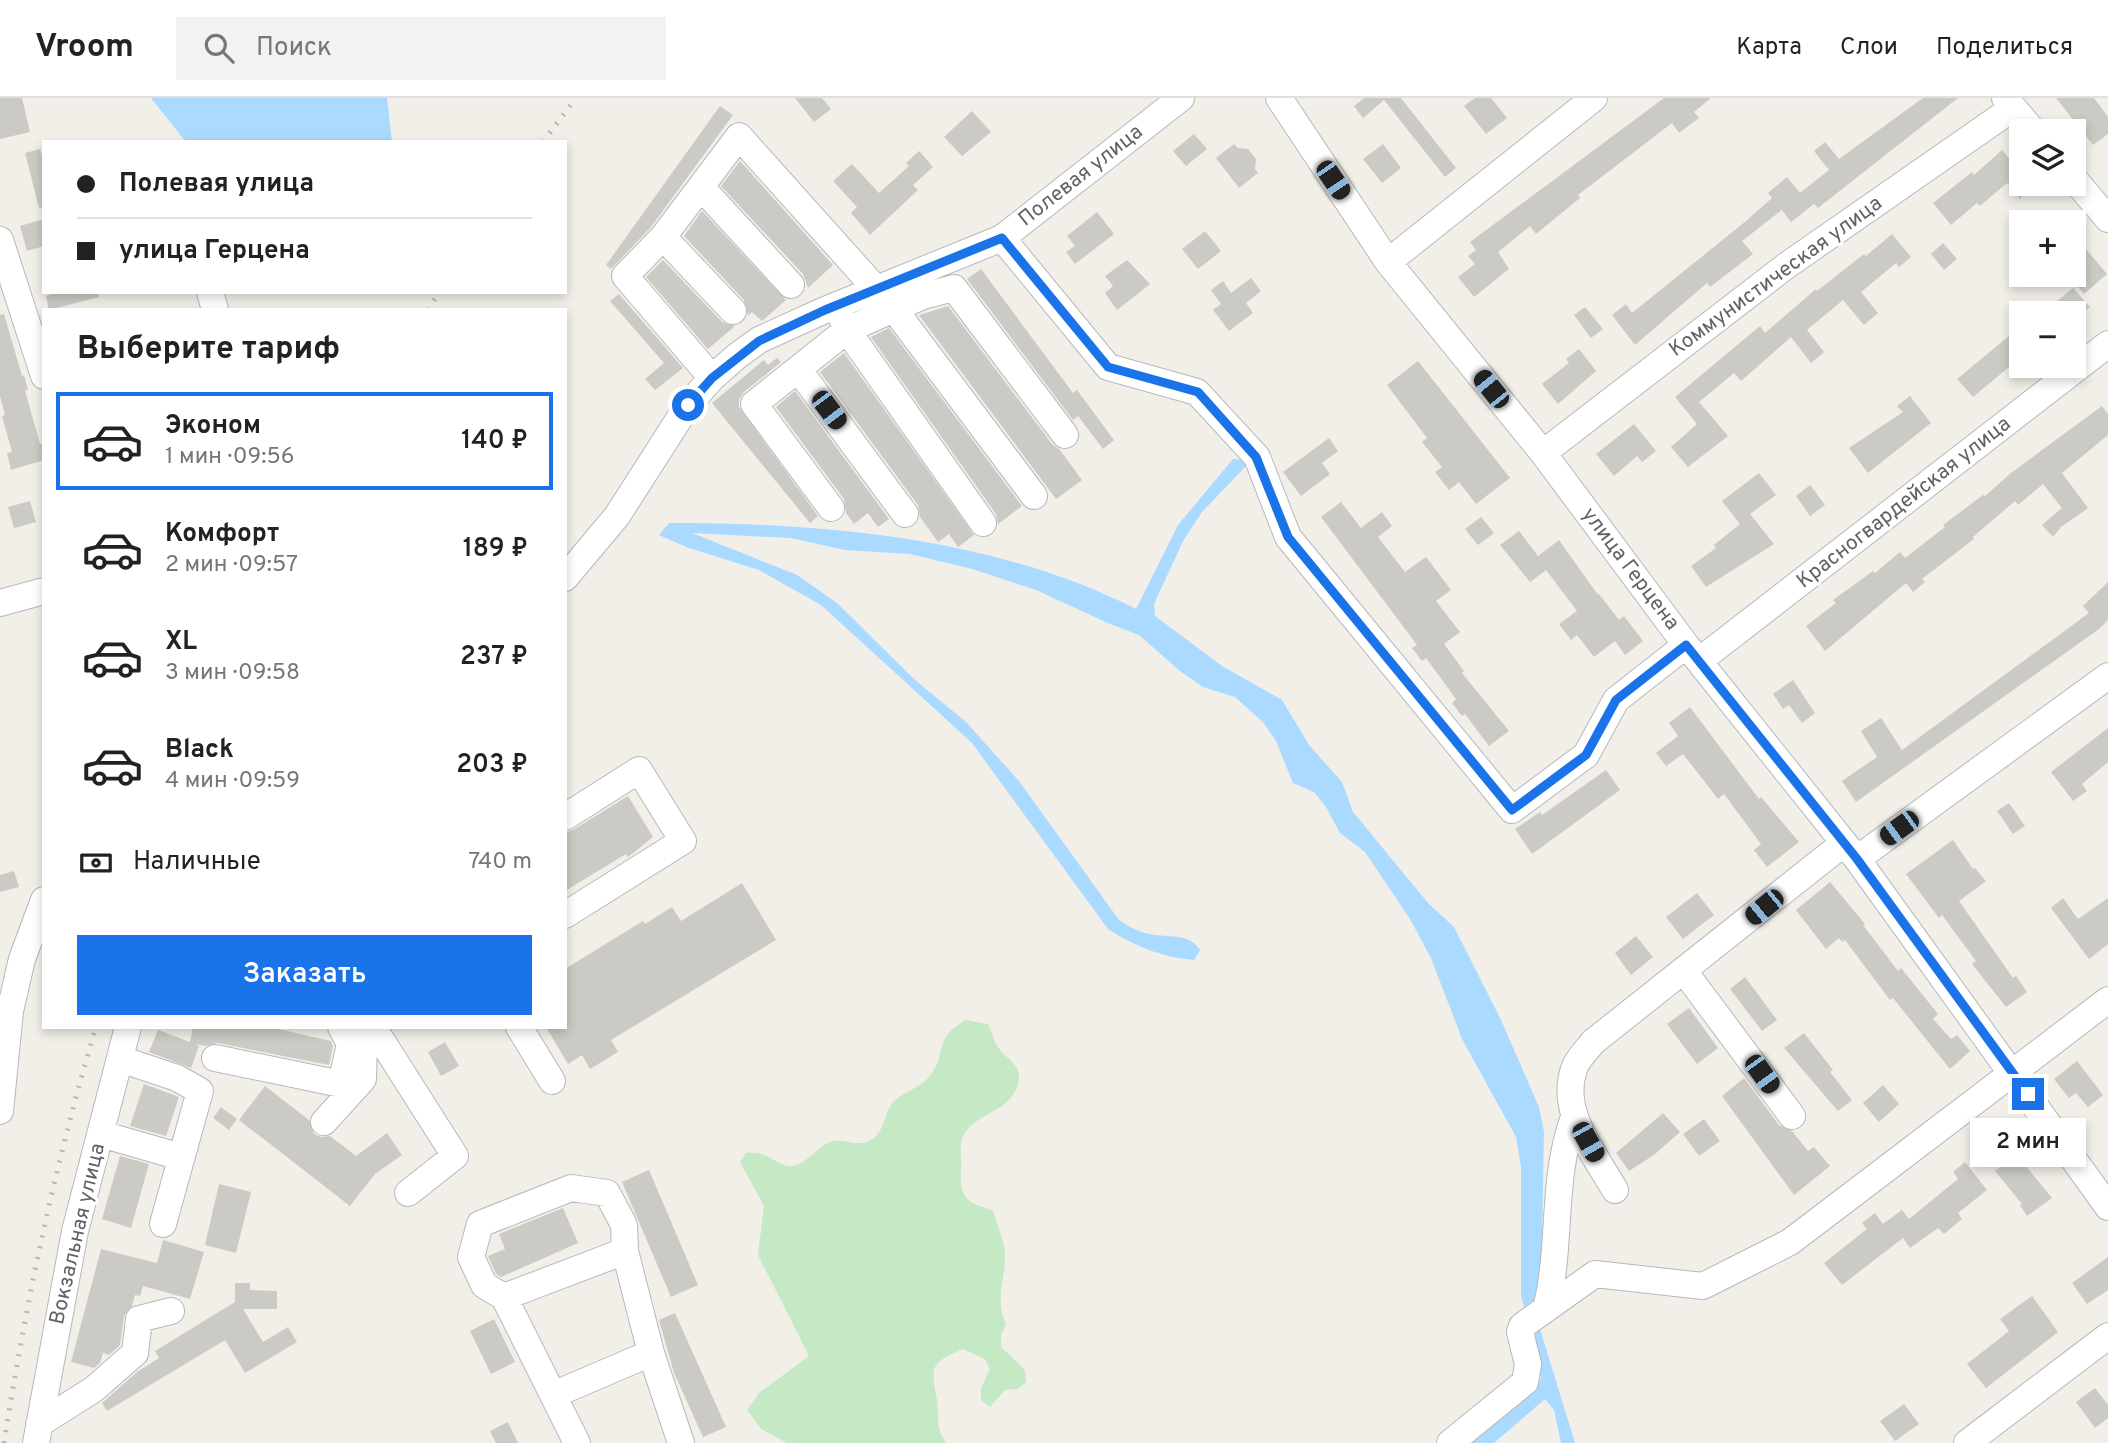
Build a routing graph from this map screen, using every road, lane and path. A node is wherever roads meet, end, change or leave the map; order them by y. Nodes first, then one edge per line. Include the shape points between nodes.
1 (1279, 98) edge
2 (1594, 98) edge
3 (1173, 101) edge
4 (2009, 101) edge
5 (2023, 119) edge
6 (701, 187) junction
7 (2086, 193) edge
8 (2108, 219) edge
9 (663, 237) junction
10 (1002, 238) junction
11 (0, 240) edge
12 (1388, 262) junction
13 (791, 285) dead end
14 (875, 289) junction
15 (837, 305) junction
16 (894, 309) junction
17 (733, 311) dead end
18 (847, 330) junction
19 (2108, 344) edge
20 (798, 369) junction
21 (42, 370) edge
22 (712, 378) junction
23 (1065, 435) dead end
24 (1543, 453) junction
25 (1034, 496) dead end
26 (831, 508) dead end
27 (905, 514) dead end
28 (983, 523) dead end
29 (567, 576) edge
30 (42, 592) edge
31 (0, 603) edge
32 (1693, 653) junction
33 (2108, 676) edge
34 (567, 816) edge
35 (1850, 851) junction
36 (42, 905) edge
37 (567, 914) edge
38 (1684, 971) junction
39 (2108, 1000) edge
40 (128, 1029) edge
41 (342, 1029) edge
42 (371, 1029) edge
43 (373, 1029) edge
44 (520, 1029) edge
45 (215, 1058) dead end
46 (120, 1059) junction
47 (2012, 1071) junction
48 (552, 1081) dead end
49 (0, 1111) edge
50 (1793, 1116) dead end
51 (1574, 1117) junction
52 (324, 1122) dead end
53 (101, 1134) junction
54 (181, 1157) junction
55 (1615, 1190) dead end
56 (408, 1194) dead end
57 (2108, 1207) edge
58 (163, 1224) dead end
59 (625, 1251) junction
60 (504, 1297) junction
61 (1546, 1309) junction
62 (171, 1311) dead end
63 (2108, 1336) edge
64 (651, 1353) junction
65 (553, 1395) junction
66 (37, 1433) edge
67 (577, 1443) edge
68 (681, 1443) edge
69 (1450, 1443) edge
70 (1967, 1443) edge

1 - 12 street, улица Герцена
2 - 12 street
3 - 10 street, Полевая улица
4 - 5 street
4 - 24 street, Коммунистическая улица
6 - 9 street
6 - 13 street
6 - 14 street via 739,136
7 - 8 street
9 - 17 street
9 - 22 street via 625,276
10 - 14 street, Полевая улица
10 - 32 street, Красногвардейская улица via 1108,367 1198,392 1256,457 1288,537 1512,810 1586,755 1616,700
11 - 21 street
12 - 24 street, улица Герцена
14 - 15 street, Полевая улица
14 - 16 street
15 - 18 street
15 - 22 street, Полевая улица via 759,341
16 - 18 street
16 - 23 street via 954,288
16 - 25 street
18 - 20 street
18 - 28 street
19 - 32 street, Красногвардейская улица
20 - 26 street via 754,404
20 - 27 street
22 - 29 street, Полевая улица via 688,405 617,516
24 - 32 street, улица Герцена
30 - 31 street
32 - 35 street, улица Герцена
33 - 35 street
34 - 37 street via 639,770 683,841
35 - 38 street
35 - 47 street, улица Герцена
36 - 49 street via 22,959 10,1011
38 - 50 street
38 - 51 street via 1593,1042 1574,1066 1568,1094
39 - 47 street
40 - 46 street, Вокзальная улица
41 - 45 street via 350,1044 341,1084
42 - 52 street via 364,1040 363,1079
43 - 56 street via 455,1156
44 - 48 street
46 - 53 street, Вокзальная улица
46 - 54 street via 177,1078 200,1091
47 - 57 street, улица Герцена
47 - 61 street via 1790,1242 1703,1286 1595,1274
51 - 55 street
51 - 61 street via 1558,1182 1559,1218
53 - 54 street
53 - 66 street, Вокзальная улица via 75,1231
54 - 58 street
59 - 60 street
59 - 60 street via 624,1225 607,1194 571,1188 480,1224 471,1257 484,1285
59 - 64 street
60 - 65 street
61 - 69 street via 1520,1332 1528,1364 1525,1382
62 - 66 street via 139,1319 135,1353
63 - 70 street
64 - 65 street
64 - 68 street
65 - 67 street

